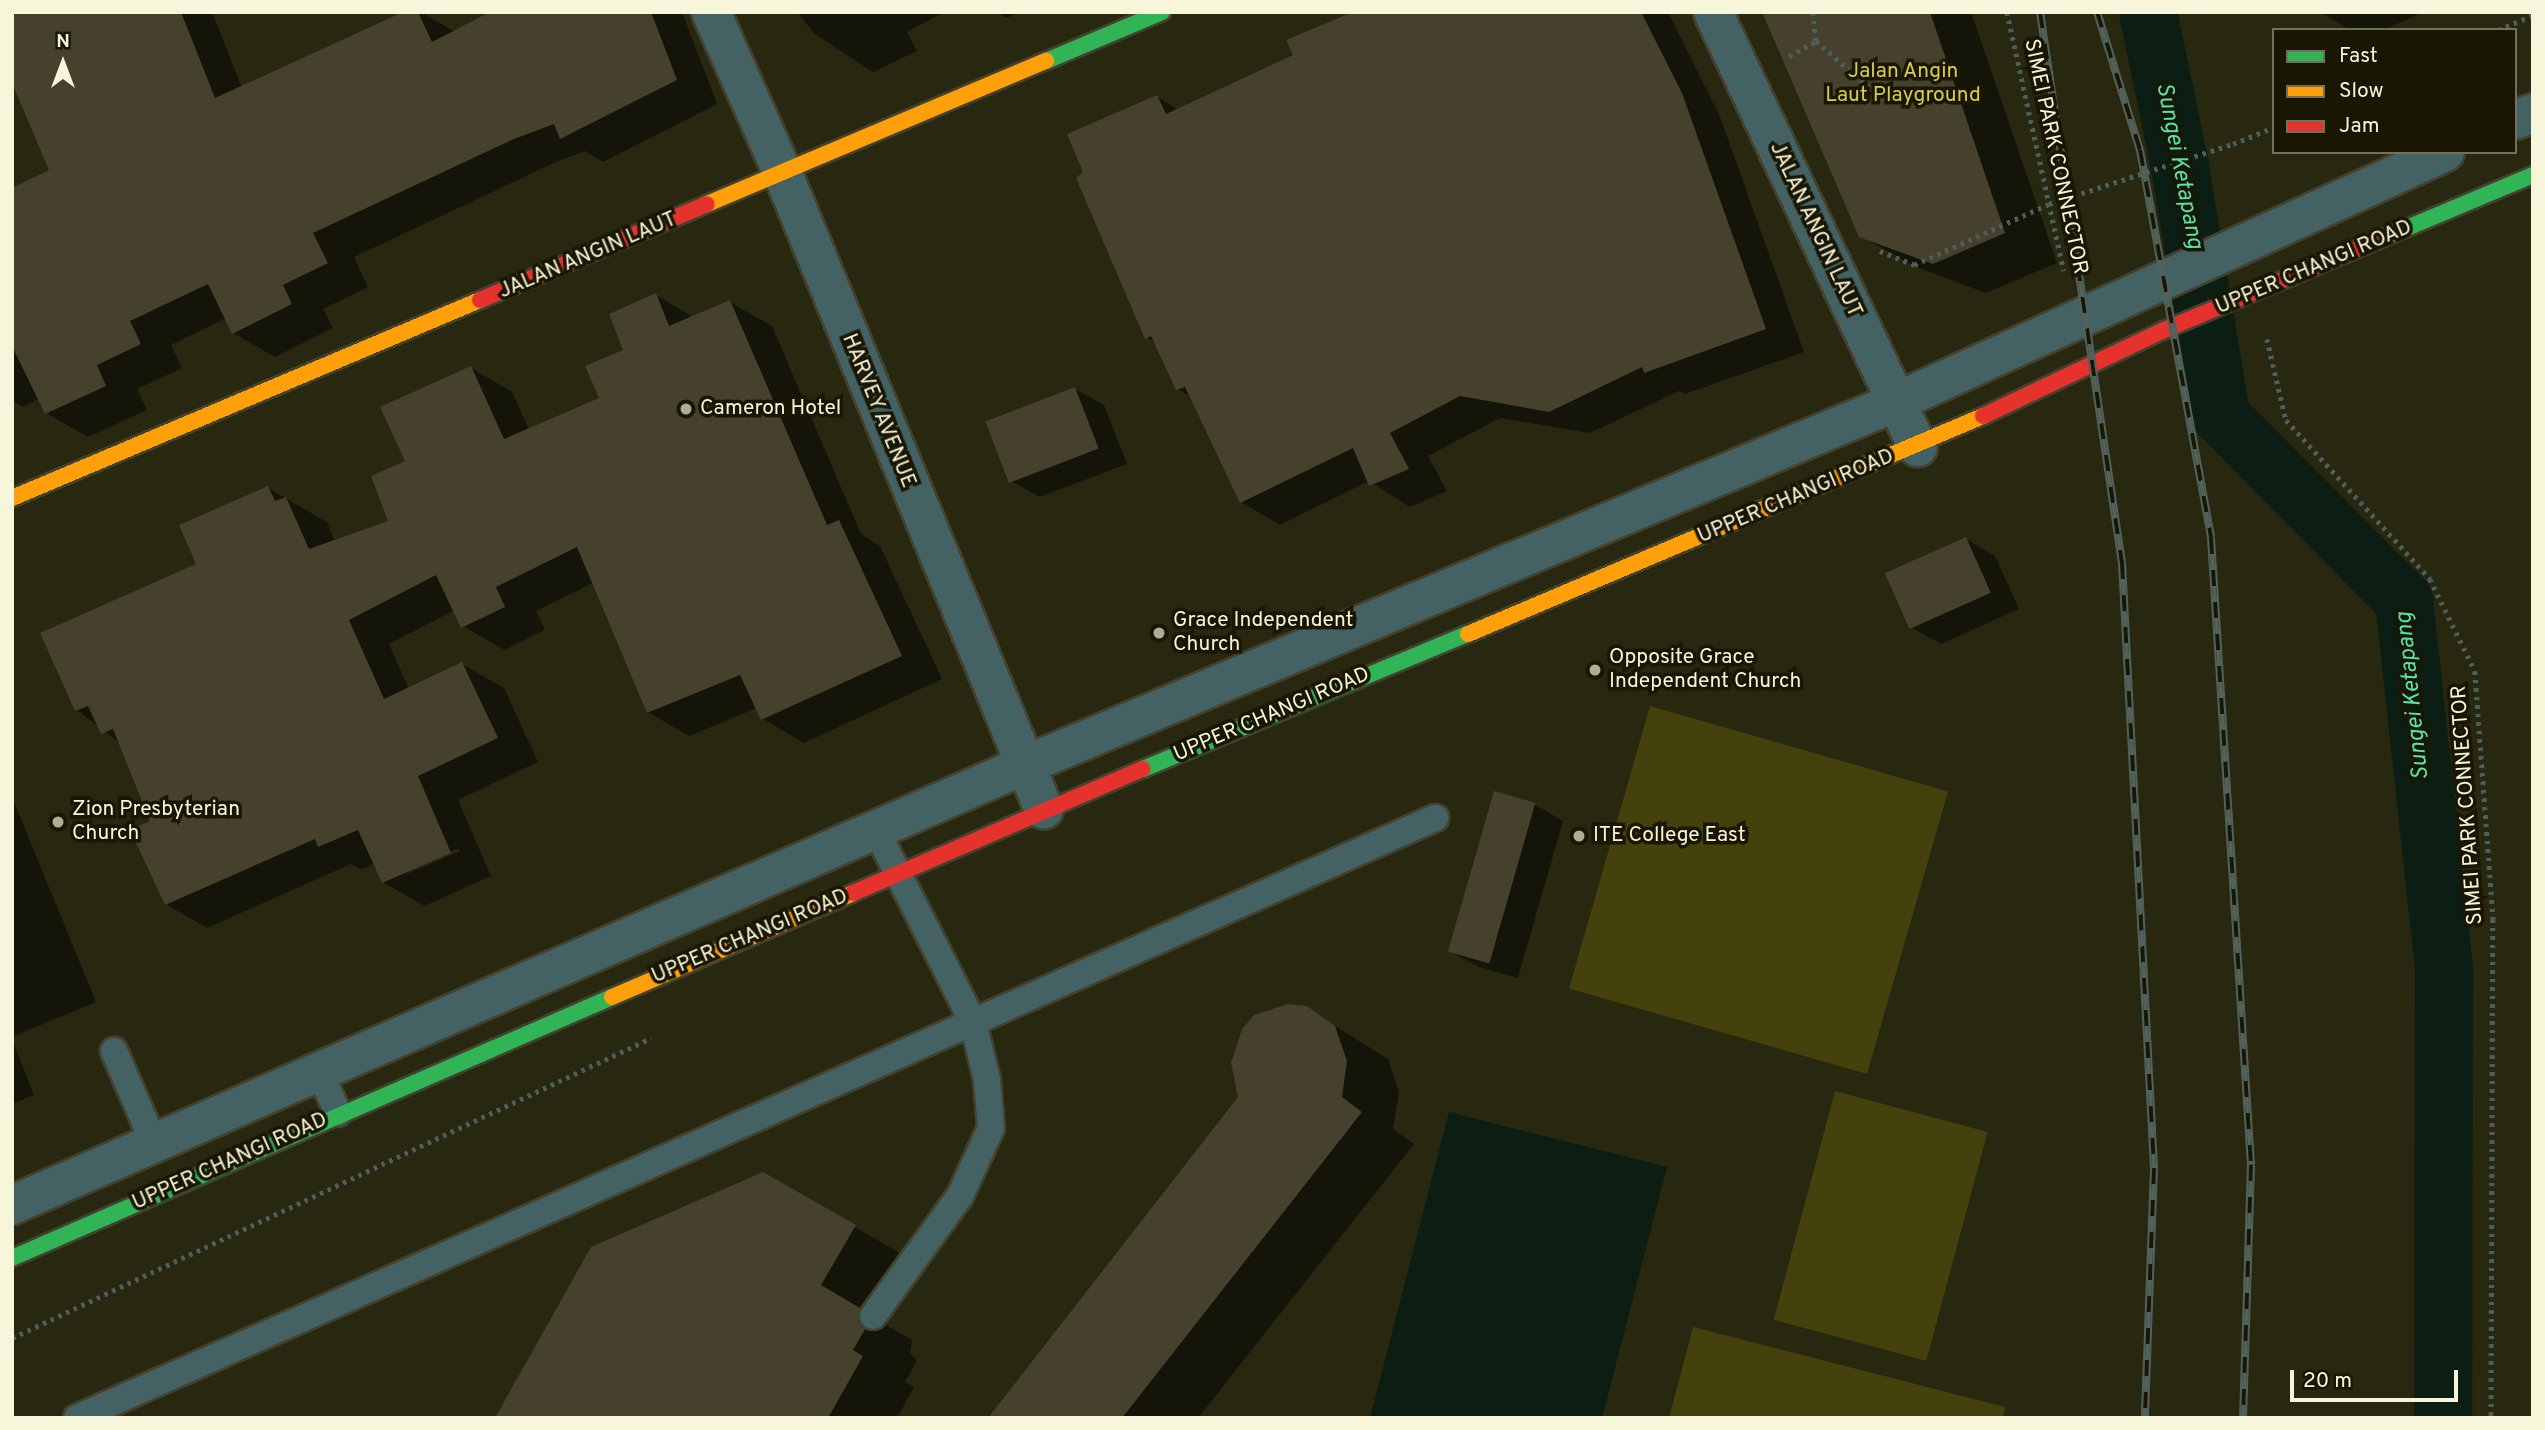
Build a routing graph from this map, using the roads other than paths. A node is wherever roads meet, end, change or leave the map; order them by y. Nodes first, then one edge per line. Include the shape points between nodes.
1 (711, 12) edge
2 (1162, 12) edge
3 (1713, 12) edge
4 (2441, 154) edge
5 (783, 174) junction
6 (2533, 175) edge
7 (1896, 402) junction
8 (1918, 447) junction
9 (12, 498) edge
10 (1026, 765) junction
11 (1044, 810) junction
12 (1435, 818) dead end
13 (876, 830) junction
14 (898, 874) junction
15 (973, 1022) junction
16 (114, 1051) dead end
17 (319, 1071) junction
18 (338, 1113) junction
19 (155, 1143) junction
20 (12, 1205) edge
21 (12, 1258) edge
22 (873, 1316) dead end
23 (77, 1418) edge

1 - 5 street, HARVEY AVENUE
2 - 5 street, JALAN ANGIN LAUT
3 - 7 street, JALAN ANGIN LAUT
4 - 7 street via 2245,247
5 - 9 street, JALAN ANGIN LAUT
5 - 10 street, HARVEY AVENUE
6 - 8 street, UPPER CHANGI ROAD via 2165,330
7 - 8 street, JALAN ANGIN LAUT
7 - 10 street
8 - 11 street, UPPER CHANGI ROAD
10 - 11 street, HARVEY AVENUE
10 - 13 street
11 - 14 street, UPPER CHANGI ROAD
12 - 15 lane
13 - 14 lane
13 - 17 street
14 - 15 lane
14 - 18 street, UPPER CHANGI ROAD
15 - 22 lane via 987,1080 991,1128 960,1196
15 - 23 lane
16 - 19 lane
17 - 18 lane
17 - 19 street
18 - 21 street, UPPER CHANGI ROAD
19 - 20 street

